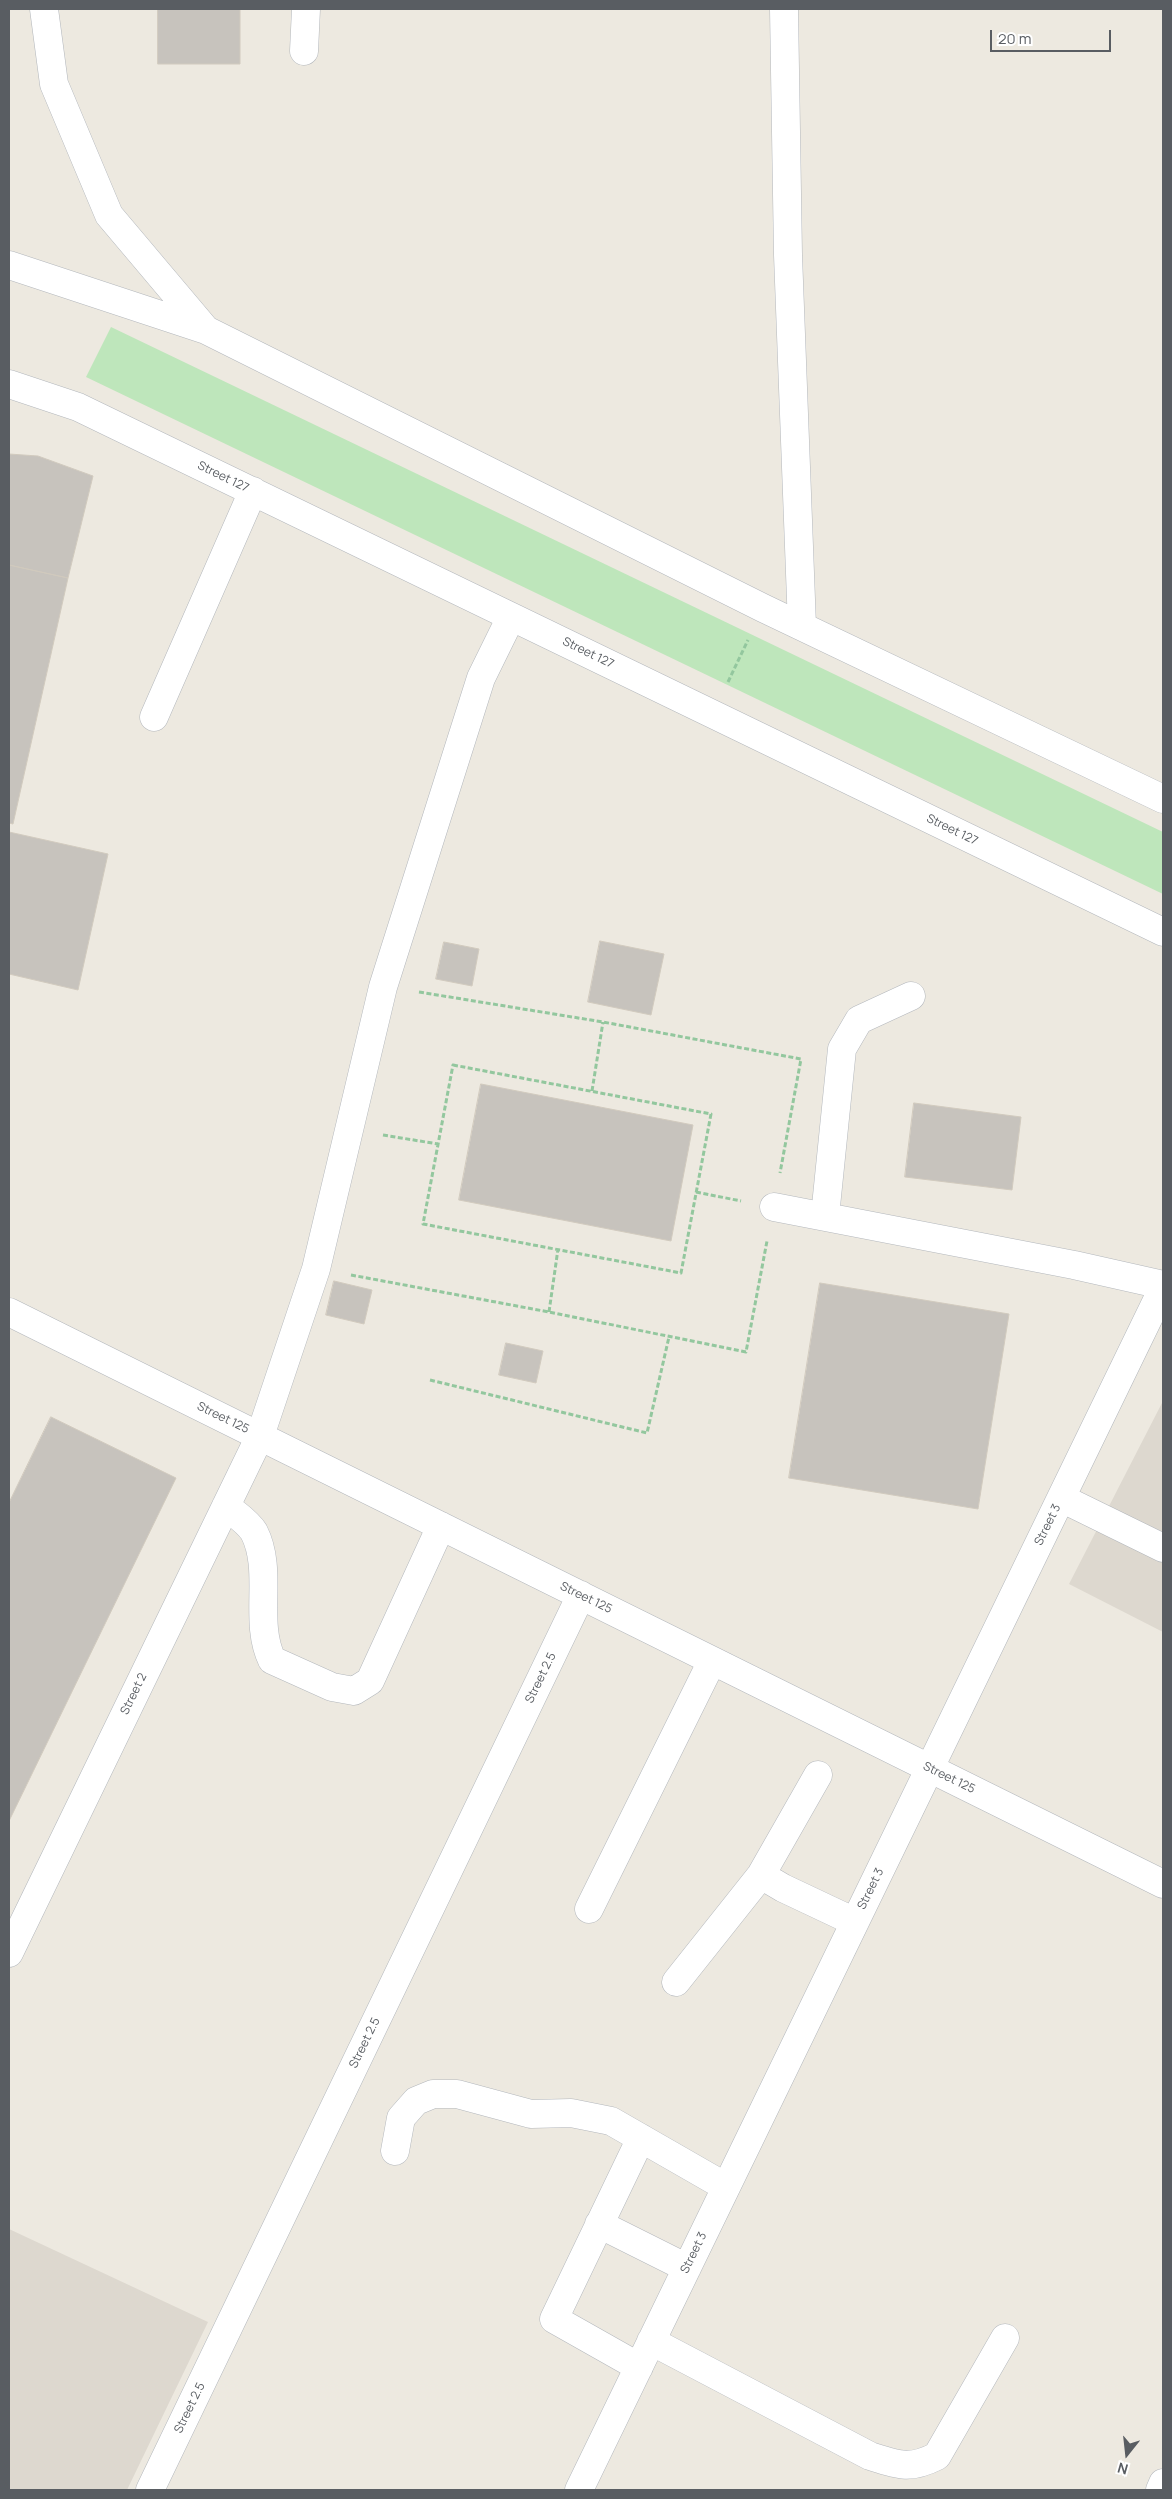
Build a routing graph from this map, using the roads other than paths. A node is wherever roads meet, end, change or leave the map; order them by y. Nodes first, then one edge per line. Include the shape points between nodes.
1 (44, 9) edge
2 (306, 9) edge
3 (784, 9) edge
4 (304, 51) dead end
5 (9, 265) edge
6 (206, 330) junction
7 (9, 384) edge
8 (253, 491) junction
9 (511, 616) junction
10 (802, 626) junction
11 (154, 717) dead end
12 (1163, 799) edge
13 (1163, 932) edge
14 (911, 996) dead end
15 (774, 1207) road end
16 (825, 1216) junction
17 (1163, 1286) edge
18 (9, 1312) edge
19 (260, 1436) junction
20 (1061, 1498) junction
21 (226, 1506) junction
22 (441, 1526) junction
23 (1163, 1548) edge
24 (581, 1595) junction
25 (712, 1660) junction
26 (930, 1768) junction
27 (818, 1775) dead end
28 (762, 1875) junction
29 (1163, 1884) edge
30 (589, 1909) dead end
31 (855, 1922) junction
32 (9, 1953) edge
33 (676, 1982) dead end
34 (641, 2138) junction
35 (395, 2151) dead end
36 (726, 2187) junction
37 (600, 2224) junction
38 (687, 2268) junction
39 (1005, 2338) dead end
40 (651, 2341) junction
41 (639, 2367) junction
42 (1163, 2483) edge
43 (150, 2490) edge
44 (579, 2490) edge
45 (1160, 2490) edge

1 - 6 street via 54,84 109,214
2 - 4 street
3 - 10 street via 788,255
5 - 6 street
6 - 10 street
7 - 8 street, Street 127 via 78,407
8 - 9 street, Street 127
8 - 11 street
9 - 13 street, Street 127
9 - 19 street, Street 2 via 481,678 383,987 316,1269
10 - 12 street
14 - 16 street via 859,1020 842,1049
15 - 16 street
16 - 17 street via 1074,1265
17 - 20 street, Street 3
18 - 19 street, Street 125
19 - 21 street, Street 2
19 - 22 street, Street 125
20 - 23 street
20 - 26 street, Street 3
21 - 22 street via 253,1530 259,1545 265,1637 272,1660 332,1687 354,1691 370,1681
21 - 32 street, Street 2
22 - 24 street, Street 125
24 - 25 street, Street 125
24 - 43 street, Street 2.5
25 - 26 street, Street 125
25 - 30 street
26 - 29 street, Street 125
26 - 31 street, Street 3
27 - 28 street
28 - 31 street
28 - 33 street
31 - 36 street, Street 3
34 - 35 street via 611,2121 571,2113 531,2114 456,2094 433,2094 416,2101 401,2118
34 - 36 street
34 - 37 street
36 - 38 street, Street 3
37 - 38 street
37 - 41 street via 554,2319
38 - 40 street, Street 3
39 - 40 street via 937,2456 923,2463 904,2466 870,2456
40 - 41 street, Street 3
41 - 44 street, Street 3
42 - 45 street

